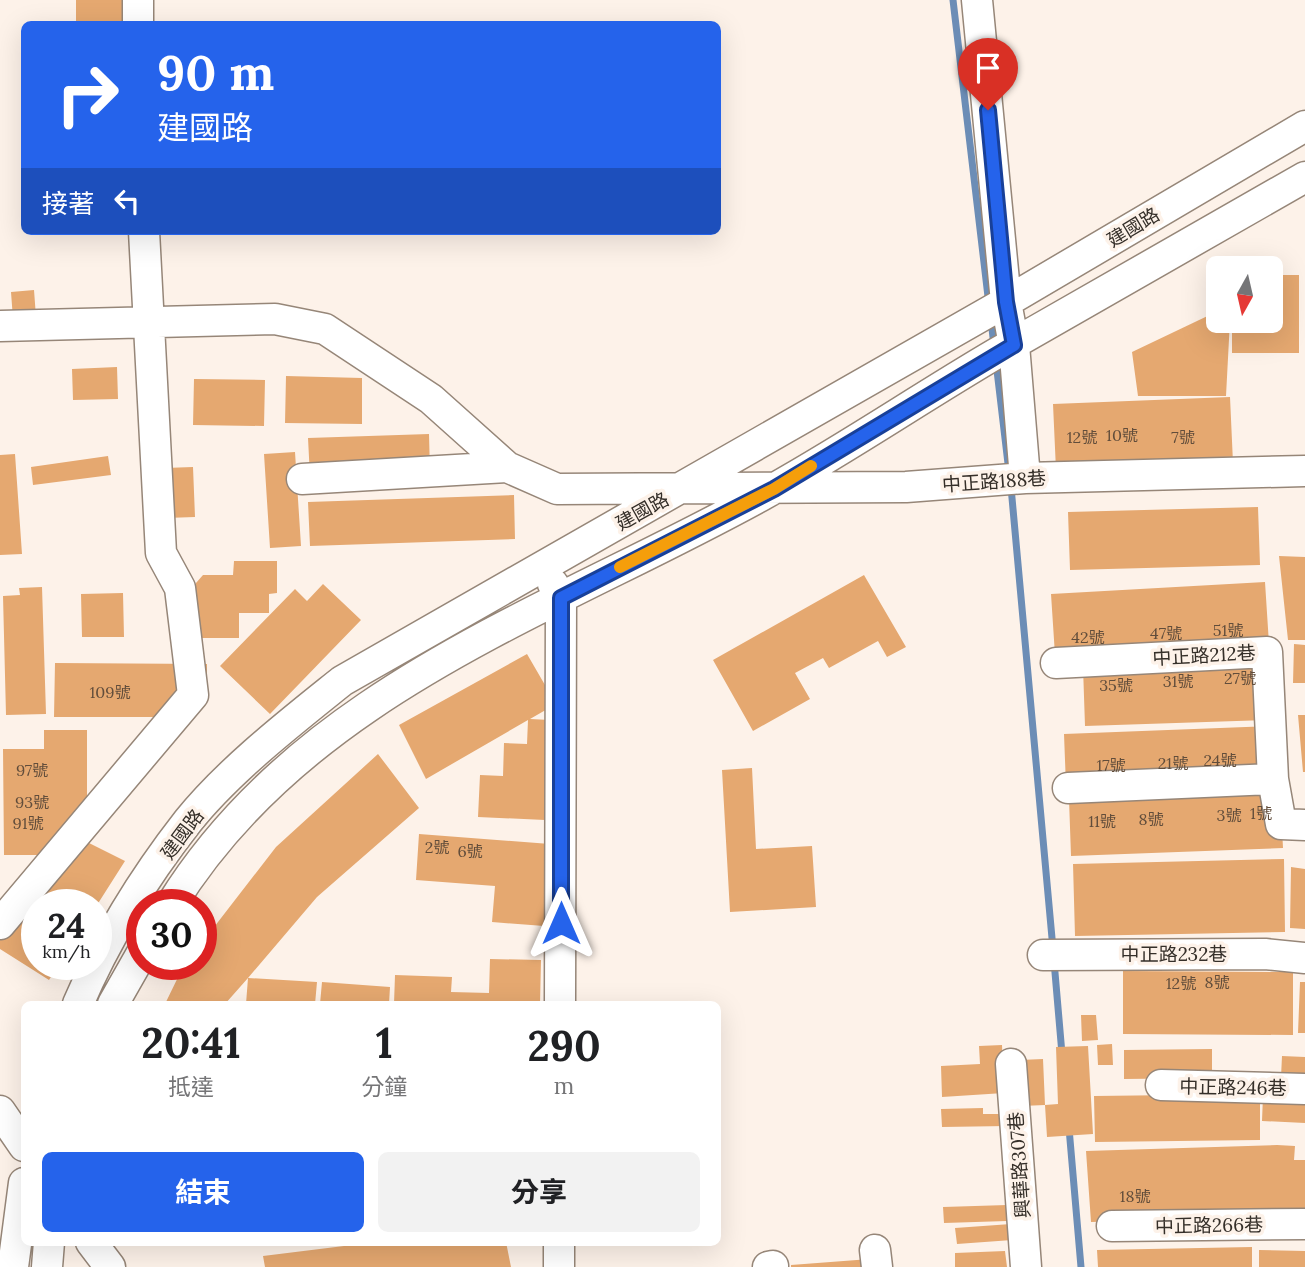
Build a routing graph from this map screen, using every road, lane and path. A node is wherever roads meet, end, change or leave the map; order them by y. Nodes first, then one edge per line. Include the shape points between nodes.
1 (138, 0) edge
2 (977, 0) edge
3 (138, 21) edge
4 (1305, 125) edge
5 (1305, 177) edge
6 (144, 235) edge
7 (1003, 304) junction
8 (146, 322) junction
9 (0, 326) edge
10 (1006, 349) junction
11 (507, 467) junction
12 (1305, 471) edge
13 (1025, 478) junction
14 (302, 479) dead end
15 (683, 488) junction
16 (774, 489) junction
17 (542, 566) junction
18 (561, 598) junction
19 (1056, 663) dead end
20 (1273, 779) junction
21 (1068, 788) dead end
22 (1305, 825) edge
23 (183, 889) edge
24 (0, 924) edge
25 (1043, 955) dead end
26 (1305, 958) edge
27 (127, 980) edge
28 (80, 1001) edge
29 (115, 1001) edge
30 (560, 1001) edge
31 (1011, 1064) dead end
32 (1161, 1086) dead end
33 (1305, 1089) edge
34 (0, 1111) edge
35 (21, 1142) edge
36 (21, 1204) edge
37 (1305, 1224) edge
38 (1112, 1226) dead end
39 (49, 1246) edge
40 (94, 1246) edge
41 (559, 1246) edge
42 (12, 1267) edge
43 (47, 1267) edge
44 (110, 1267) edge
45 (559, 1267) edge
46 (1026, 1267) edge

1 - 3 street
2 - 7 street
4 - 7 street, 建國路
5 - 10 street, 建國路
6 - 8 street
7 - 10 street
7 - 15 street, 建國路
8 - 9 street
8 - 11 street via 275,319 325,329 431,399
8 - 24 street via 161,553 180,588 193,695
10 - 13 street
10 - 16 street, 建國路
11 - 14 street
11 - 15 street, 中正路188巷 via 557,489
12 - 13 street, 中正路188巷
13 - 16 street, 中正路188巷 via 906,487
15 - 16 street, 中正路188巷
15 - 17 street, 建國路
16 - 18 street, 建國路
17 - 18 street
17 - 28 street, 建國路 via 342,681 226,782 189,821 150,878
18 - 23 street, 建國路 via 370,702 309,750 218,841
18 - 30 street
19 - 20 street, 中正路212巷 via 1267,652
20 - 21 street
20 - 22 street, 中正路212巷 via 1281,824
25 - 26 street, 中正路232巷 via 1265,954
27 - 29 street
31 - 46 street, 興華路307巷
32 - 33 street, 中正路246巷
34 - 35 street
36 - 42 street
37 - 38 street, 中正路266巷
39 - 43 street
40 - 44 street
41 - 45 street

